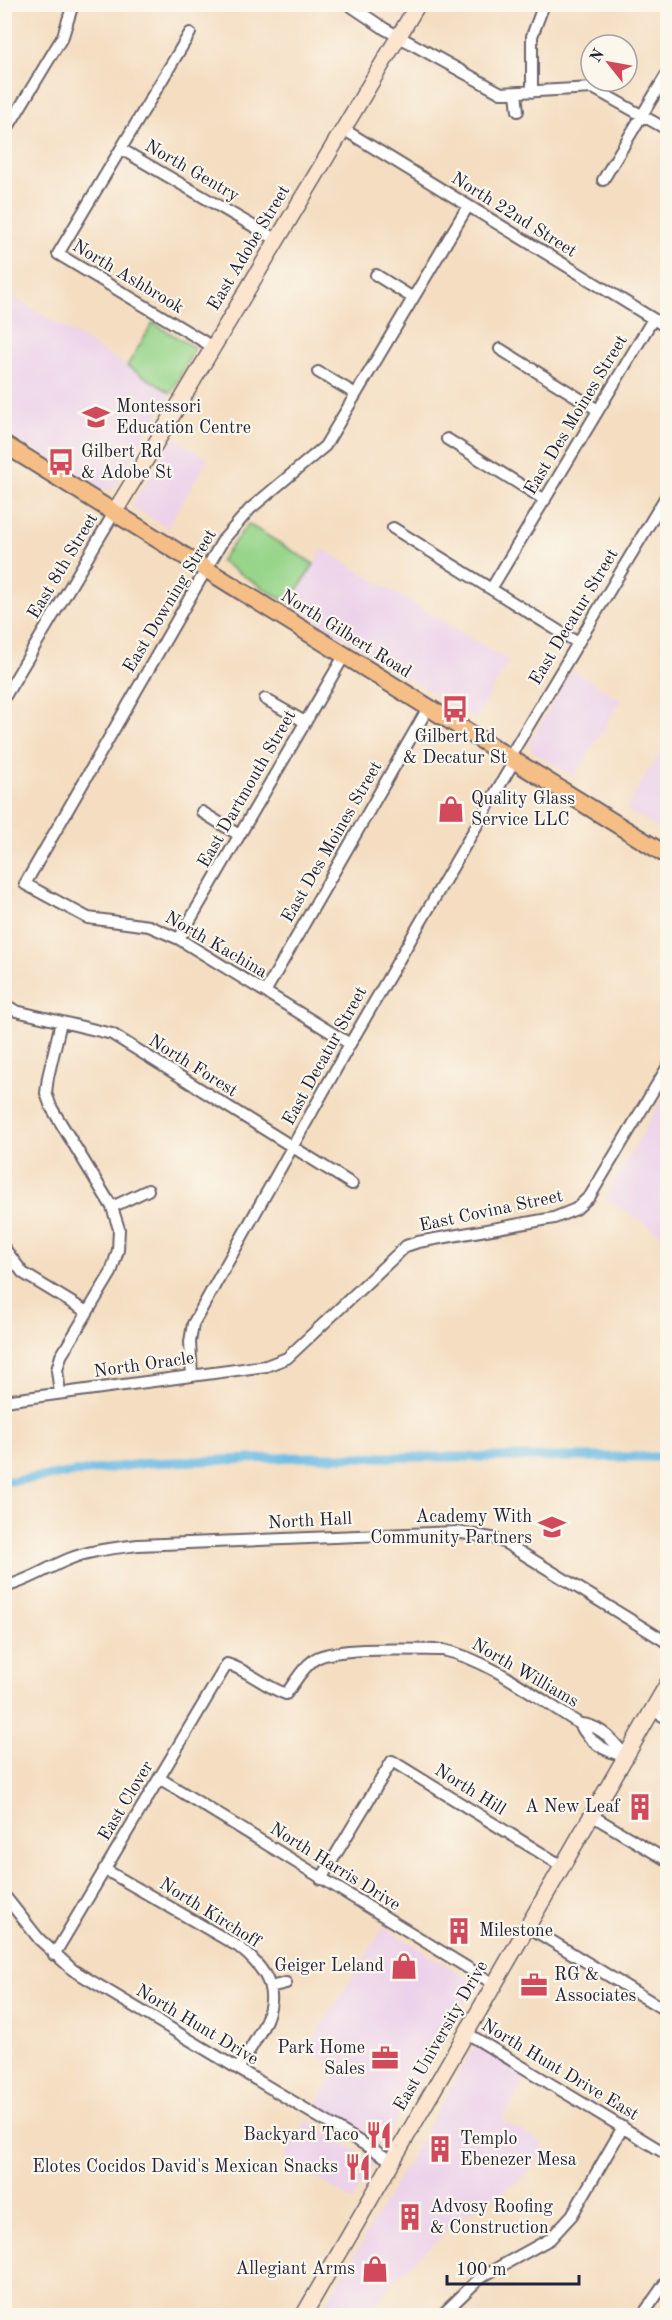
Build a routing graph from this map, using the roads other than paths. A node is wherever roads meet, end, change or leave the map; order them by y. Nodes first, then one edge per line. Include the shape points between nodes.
1 (73, 4) edge
2 (348, 4) edge
3 (418, 4) edge
4 (544, 4) edge
5 (190, 33) dead end
6 (399, 36) junction
7 (668, 72) edge
8 (532, 92) junction
9 (516, 93) junction
10 (518, 111) dead end
11 (642, 115) junction
12 (344, 129) junction
13 (668, 130) edge
14 (4, 134) edge
15 (121, 149) junction
16 (603, 180) dead end
17 (468, 206) junction
18 (277, 240) junction
19 (376, 276) dead end
20 (413, 298) junction
21 (652, 319) junction
22 (668, 328) edge
23 (213, 347) junction
24 (500, 349) dead end
25 (318, 372) dead end
26 (356, 394) junction
27 (598, 410) junction
28 (447, 439) dead end
29 (4, 444) edge
30 (668, 493) edge
31 (544, 500) junction
32 (114, 513) junction
33 (393, 528) dead end
34 (205, 570) junction
35 (491, 589) junction
36 (578, 643) junction
37 (344, 656) junction
38 (4, 698) edge
39 (265, 699) dead end
40 (428, 708) junction
41 (305, 722) junction
42 (511, 760) junction
43 (202, 812) dead end
44 (239, 835) junction
45 (668, 856) edge
46 (25, 884) joint
47 (179, 939) junction
48 (265, 992) junction
49 (4, 1004) edge
50 (61, 1022) junction
51 (350, 1044) junction
52 (668, 1066) edge
53 (293, 1148) junction
54 (352, 1184) dead end
55 (148, 1190) dead end
56 (112, 1207) junction
57 (4, 1248) edge
58 (87, 1312) junction
59 (287, 1358) joint
60 (192, 1376) junction
61 (60, 1393) junction
62 (4, 1401) edge
63 (4, 1587) edge
64 (668, 1643) edge
65 (227, 1665) joint
66 (668, 1683) edge
67 (652, 1710) junction
68 (668, 1719) edge
69 (625, 1756) junction
70 (159, 1778) junction
71 (591, 1815) junction
72 (668, 1861) edge
73 (562, 1866) junction
74 (104, 1869) junction
75 (321, 1879) junction
76 (4, 1895) edge
77 (527, 1926) junction
78 (54, 1955) junction
79 (286, 1983) dead end
80 (494, 1984) junction
81 (270, 1987) junction
82 (668, 2012) edge
83 (465, 2032) junction
84 (238, 2069) junction
85 (623, 2127) junction
86 (668, 2154) edge
87 (392, 2161) junction
88 (668, 2279) edge
89 (303, 2316) edge
90 (441, 2316) edge
91 (642, 2316) edge

1 - 14 street via 63,36
2 - 6 street
3 - 6 main road, East Adobe Street
4 - 8 street via 532,36
5 - 15 street
6 - 9 street via 490,89
6 - 12 main road, East Adobe Street
7 - 11 street
8 - 9 street
8 - 11 street via 593,88
9 - 10 street
11 - 13 street
11 - 16 street
12 - 17 street, North 22nd Street
12 - 18 main road, East Adobe Street
15 - 18 street, North Gentry
15 - 23 street, North Ashbrook via 58,254
17 - 20 street, East Downing Street
17 - 21 street, North 22nd Street
18 - 23 main road, East Adobe Street
19 - 20 street
20 - 26 street, East Downing Street
21 - 22 street, North 22nd Street
21 - 27 street, East Des Moines Street
23 - 32 main road, East Adobe Street
24 - 27 street
25 - 26 street
26 - 34 street, East Downing Street via 325,446 243,516
27 - 31 street, East Des Moines Street
28 - 31 street
29 - 32 main road, North Gilbert Road
30 - 36 street, East Decatur Street
31 - 35 street, East Des Moines Street
32 - 34 main road, North Gilbert Road
32 - 38 street, East 8th Street
33 - 35 street
34 - 37 main road, North Gilbert Road
34 - 46 street, East Downing Street
35 - 36 street
36 - 42 street, East Decatur Street
37 - 40 main road, North Gilbert Road
37 - 41 street, East Dartmouth Street
39 - 41 street
40 - 42 main road, North Gilbert Road
40 - 48 street, East Des Moines Street
41 - 44 street, East Dartmouth Street
42 - 45 main road, North Gilbert Road
42 - 51 street, East Decatur Street
43 - 44 street
44 - 47 street, East Dartmouth Street
46 - 47 street, North Kachina via 88,918 149,927
47 - 48 street, North Kachina
48 - 51 street, North Kachina
49 - 50 street, North Forest via 16,1011
50 - 53 street, North Forest via 112,1034
50 - 56 street via 46,1094
51 - 53 street, East Decatur Street
52 - 59 street, East Covina Street via 590,1196 576,1209 554,1218 406,1246
53 - 54 street, North Forest
53 - 60 street, East Decatur Street via 193,1324
55 - 56 street
56 - 58 street via 119,1229 118,1250 111,1273
57 - 58 street via 22,1273
58 - 61 street via 59,1363
59 - 60 street, North Oracle via 266,1366
60 - 61 street, North Oracle
61 - 62 street, North Oracle
63 - 64 street, North Hall via 88,1552 138,1545 457,1532 507,1544
65 - 69 street, North Williams via 238,1667 286,1694 302,1670 317,1658 337,1652 443,1650 478,1661 580,1724 607,1752
65 - 70 street, East Clover
66 - 67 main road, East University Drive
67 - 68 street
67 - 69 main road, East University Drive
69 - 71 main road, East University Drive
70 - 74 street, East Clover
70 - 75 street, North Harris Drive
71 - 72 street
71 - 73 main road, East University Drive
73 - 75 street, North Hill via 392,1761
73 - 77 main road, East University Drive
74 - 78 street, East Clover
74 - 81 street, North Kirchoff via 239,1947 258,1962
75 - 80 street, North Harris Drive
76 - 78 street, North Hunt Drive
77 - 80 main road, East University Drive
77 - 82 street
78 - 84 street, North Hunt Drive
79 - 81 street
80 - 83 main road, East University Drive
81 - 84 street via 269,2014
83 - 85 street, North Hunt Drive East
83 - 87 main road, East University Drive
84 - 87 street, North Hunt Drive
85 - 86 street, North Hunt Drive East
85 - 90 street via 572,2215 550,2239 481,2277
87 - 89 main road, East University Drive
88 - 91 street

